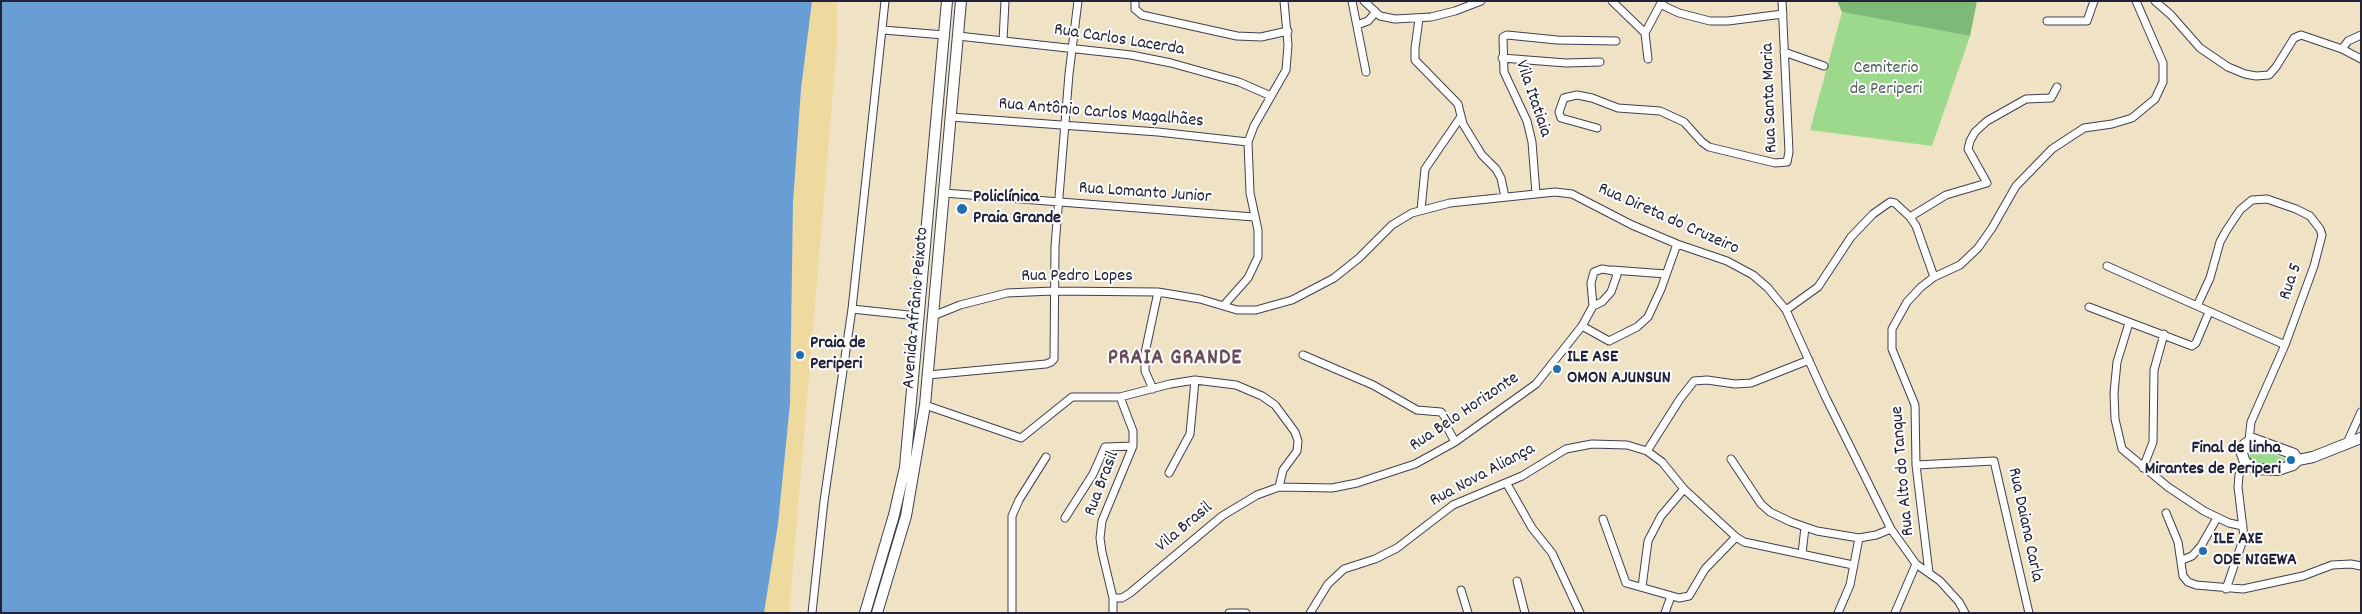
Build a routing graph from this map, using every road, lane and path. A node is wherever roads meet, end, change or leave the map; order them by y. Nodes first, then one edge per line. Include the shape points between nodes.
1 (885, 1) edge
2 (947, 1) edge
3 (961, 1) edge
4 (1006, 1) edge
5 (1078, 1) edge
6 (1135, 1) edge
7 (1284, 1) edge
8 (1352, 1) edge
9 (1364, 1) edge
10 (1481, 1) edge
11 (1612, 1) edge
12 (1782, 1) edge
13 (2094, 1) edge
14 (2136, 1) edge
15 (2155, 1) edge
16 (1661, 2) edge
17 (1375, 13) junction
18 (1783, 14) junction
19 (1419, 18) junction
20 (2047, 22) dead end
21 (1357, 25) junction
22 (883, 30) junction
23 (1288, 31) junction
24 (1645, 33) junction
25 (944, 35) junction
26 (2361, 35) edge
27 (958, 36) junction
28 (1002, 40) junction
29 (1616, 41) dead end
30 (1072, 48) junction
31 (2342, 49) junction
32 (1784, 52) junction
33 (1502, 58) junction
34 (1648, 59) dead end
35 (2361, 59) edge
36 (1600, 62) dead end
37 (1824, 66) dead end
38 (1366, 72) dead end
39 (2057, 87) dead end
40 (1271, 96) junction
41 (951, 117) junction
42 (1460, 118) junction
43 (1064, 125) junction
44 (1597, 128) dead end
45 (1248, 142) junction
46 (944, 193) junction
47 (1536, 194) junction
48 (1505, 197) junction
49 (1058, 202) junction
50 (1420, 210) junction
51 (1254, 216) junction
52 (1910, 217) junction
53 (1677, 244) junction
54 (2107, 266) dead end
55 (1611, 270) junction
56 (1666, 274) junction
57 (1934, 277) junction
58 (1053, 291) junction
59 (1158, 292) junction
60 (1224, 306) junction
61 (1593, 306) junction
62 (2198, 306) junction
63 (2089, 307) dead end
64 (852, 309) junction
65 (1786, 310) junction
66 (2209, 312) junction
67 (918, 316) junction
68 (932, 316) junction
69 (2129, 323) junction
70 (1582, 326) junction
71 (2164, 334) junction
72 (2285, 345) junction
73 (1304, 356) dead end
74 (1809, 360) junction
75 (928, 375) junction
76 (1195, 380) junction
77 (1153, 389) junction
78 (1120, 397) junction
79 (925, 405) junction
80 (2361, 412) edge
81 (2361, 438) edge
82 (2249, 440) junction
83 (1455, 442) junction
84 (2347, 443) junction
85 (1133, 446) junction
86 (1647, 451) junction
87 (1046, 457) dead end
88 (1731, 459) dead end
89 (2298, 460) junction
90 (2245, 462) junction
91 (1916, 465) junction
92 (2143, 468) junction
93 (1169, 473) dead end
94 (1507, 484) junction
95 (1280, 487) junction
96 (1684, 490) junction
97 (2166, 513) dead end
98 (1065, 518) dead end
99 (2217, 518) junction
100 (1602, 519) dead end
101 (2243, 526) junction
102 (1805, 527) junction
103 (1891, 529) junction
104 (1736, 537) junction
105 (1859, 538) junction
106 (1802, 554) junction
107 (2182, 560) junction
108 (1916, 564) junction
109 (1854, 565) junction
110 (2361, 566) edge
111 (1929, 573) junction
112 (1517, 580) dead end
113 (1642, 587) junction
114 (1461, 590) dead end
115 (2226, 590) junction
116 (1671, 596) junction
117 (1113, 598) junction
118 (812, 613) edge
119 (865, 613) edge
120 (877, 613) edge
121 (1012, 613) edge
122 (1113, 613) edge
123 (1229, 613) edge
124 (1246, 613) edge
125 (1310, 613) edge
126 (1468, 613) edge
127 (1525, 613) edge
128 (1580, 613) edge
129 (1665, 613) edge
130 (1838, 613) edge
131 (1896, 613) edge
132 (1965, 613) edge
133 (2029, 613) edge

1 - 22 street
2 - 25 main road, Avenida Afrânio Peixoto
3 - 27 main road, Avenida Afrânio Peixoto
4 - 28 street
5 - 30 street
6 - 23 street via 1135,9 1142,15 1237,36 1261,37
7 - 23 street
8 - 21 street
9 - 17 street
10 - 19 street via 1455,12
11 - 24 street
12 - 18 street, Rua Santa Maria
13 - 20 street via 2087,21
14 - 57 street, Rua Alto do Tanque via 2163,63 2163,82 2155,99 2132,118 2084,128 2052,149 2016,186 1978,248 1960,265
15 - 31 street via 2200,48 2245,74 2268,75 2298,36
16 - 18 street via 1679,13 1710,21
16 - 24 street
17 - 19 street via 1395,19
17 - 21 street via 1368,21
18 - 32 street, Rua Santa Maria
19 - 42 street via 1415,60 1458,104
21 - 38 street
22 - 25 street
22 - 64 street
23 - 40 street via 1286,70
24 - 34 street
25 - 67 main road, Avenida Afrânio Peixoto
26 - 31 street via 2348,41
27 - 28 street, Rua Carlos Lacerda
27 - 41 main road, Avenida Afrânio Peixoto
28 - 30 street, Rua Carlos Lacerda
29 - 33 street, Vila Itatiaia via 1505,35
30 - 40 street, Rua Carlos Lacerda via 1131,55 1199,69
30 - 43 street
31 - 35 street
32 - 37 street
32 - 44 street, Rua Santa Maria via 1790,152 1789,159 1783,164 1709,147 1684,122 1665,113 1618,108 1577,95 1564,98 1558,112 1561,118
33 - 36 street
33 - 47 street, Vila Itatiaia via 1504,72 1527,121
39 - 52 street via 2051,98 2026,99 1987,121 1975,132 1968,149 1987,184 1946,195
40 - 45 street
41 - 43 street, Rua Antônio Carlos Magalhães
41 - 46 main road, Avenida Afrânio Peixoto
42 - 48 street via 1482,155 1496,169
42 - 50 street via 1425,169
43 - 45 street, Rua Antônio Carlos Magalhães
43 - 49 street
45 - 51 street
46 - 49 street, Rua Lomanto Junior
46 - 68 main road, Avenida Afrânio Peixoto
47 - 48 street, Rua Direta do Cruzeiro
47 - 53 street, Rua Direta do Cruzeiro via 1572,194
48 - 50 street, Rua Direta do Cruzeiro
49 - 51 street, Rua Lomanto Junior
49 - 58 street
50 - 60 street, Rua Direta do Cruzeiro via 1392,225 1359,258 1315,289 1292,300 1256,310
51 - 60 street via 1258,230 1258,257 1248,278
52 - 57 street via 1921,236
52 - 65 street via 1895,203 1885,204 1851,237 1818,287
53 - 56 street
53 - 65 street, Rua Direta do Cruzeiro via 1746,271 1768,288
54 - 62 street
55 - 56 street
55 - 61 street, Rua Belo Horizonte via 1616,275 1611,292
55 - 61 street via 1599,269 1592,274
56 - 70 street via 1648,317 1637,326 1607,341
57 - 91 street, Rua Alto do Tanque via 1907,302 1891,335 1895,358 1914,398
58 - 59 street, Rua Pedro Lopes
58 - 68 street, Rua Pedro Lopes via 999,295
58 - 75 street via 1055,354 1051,362
59 - 60 street, Rua Pedro Lopes via 1200,298
59 - 77 street via 1145,353 1145,371
61 - 70 street, Rua Belo Horizonte
62 - 66 street
62 - 72 street, Rua 5 via 2220,242 2233,219 2252,200 2267,199 2304,212 2321,232 2314,266
63 - 69 street
64 - 67 street
64 - 118 street via 824,501
65 - 74 street, Rua Direta do Cruzeiro
66 - 71 street via 2194,345
66 - 72 street
67 - 119 main road, Avenida Afrânio Peixoto via 905,467
68 - 75 main road, Avenida Afrânio Peixoto
69 - 71 street
69 - 92 street via 2117,362 2115,419 2122,449
70 - 83 street, Rua Belo Horizonte via 1536,384
71 - 92 street via 2154,370 2153,442
72 - 82 street, Rua 5 via 2250,422
73 - 83 street via 1373,385 1417,410 1441,412
74 - 86 street via 1751,383 1694,381
74 - 103 street, Rua Direta do Cruzeiro
75 - 79 main road, Avenida Afrânio Peixoto
76 - 77 street
76 - 93 street via 1190,434
76 - 95 street via 1249,390 1275,405 1284,415 1295,432 1298,445 1295,455 1283,470
77 - 78 street
78 - 79 street via 1072,397 1021,438
78 - 85 street, Rua Brasil via 1133,431
79 - 120 main road, Avenida Afrânio Peixoto via 906,516
80 - 84 street
81 - 84 main road
82 - 89 main road via 2258,440 2294,454
82 - 90 main road via 2243,447
83 - 95 street, Rua Belo Horizonte via 1415,464 1357,483 1332,488
84 - 89 main road
85 - 98 street via 1106,446 1093,474
85 - 117 street, Rua Brasil via 1102,521 1102,552
86 - 94 street, Rua Nova Aliança via 1617,444 1579,445 1555,454
86 - 96 street, Rua Nova Aliança via 1662,462
87 - 121 street via 1012,516
88 - 102 street via 1761,504 1770,512
89 - 90 main road via 2294,465 2278,470 2255,469
90 - 101 street via 2238,487
91 - 111 street, Rua Alto do Tanque
91 - 133 street, Rua Daiana Carla via 1994,460
92 - 99 street
94 - 125 street, Rua Nova Aliança via 1453,505 1391,551 1344,569 1328,584
94 - 128 street via 1532,528 1552,553
95 - 117 street, Vila Brasil via 1257,495 1222,516 1130,593 1122,598
96 - 104 street, Rua Nova Aliança
96 - 113 street via 1661,516 1648,541
97 - 107 street via 2176,534
99 - 101 street
99 - 107 street via 2201,546 2192,556
100 - 113 street via 1625,581
101 - 115 street via 2244,537
102 - 105 street
102 - 106 street
103 - 105 street
103 - 108 street, Rua Direta do Cruzeiro
104 - 106 street via 1751,545
104 - 116 street via 1705,569 1686,598
105 - 109 street
106 - 109 street
107 - 115 street via 2183,576 2188,582
108 - 111 street, Rua Direta do Cruzeiro
108 - 131 street
109 - 130 street via 1848,592
110 - 115 street via 2332,565 2304,576 2253,588
111 - 132 street, Rua Direta do Cruzeiro via 1950,591
112 - 127 street
113 - 116 street
114 - 126 street
116 - 129 street
117 - 122 street, Rua Brasil
123 - 124 street

